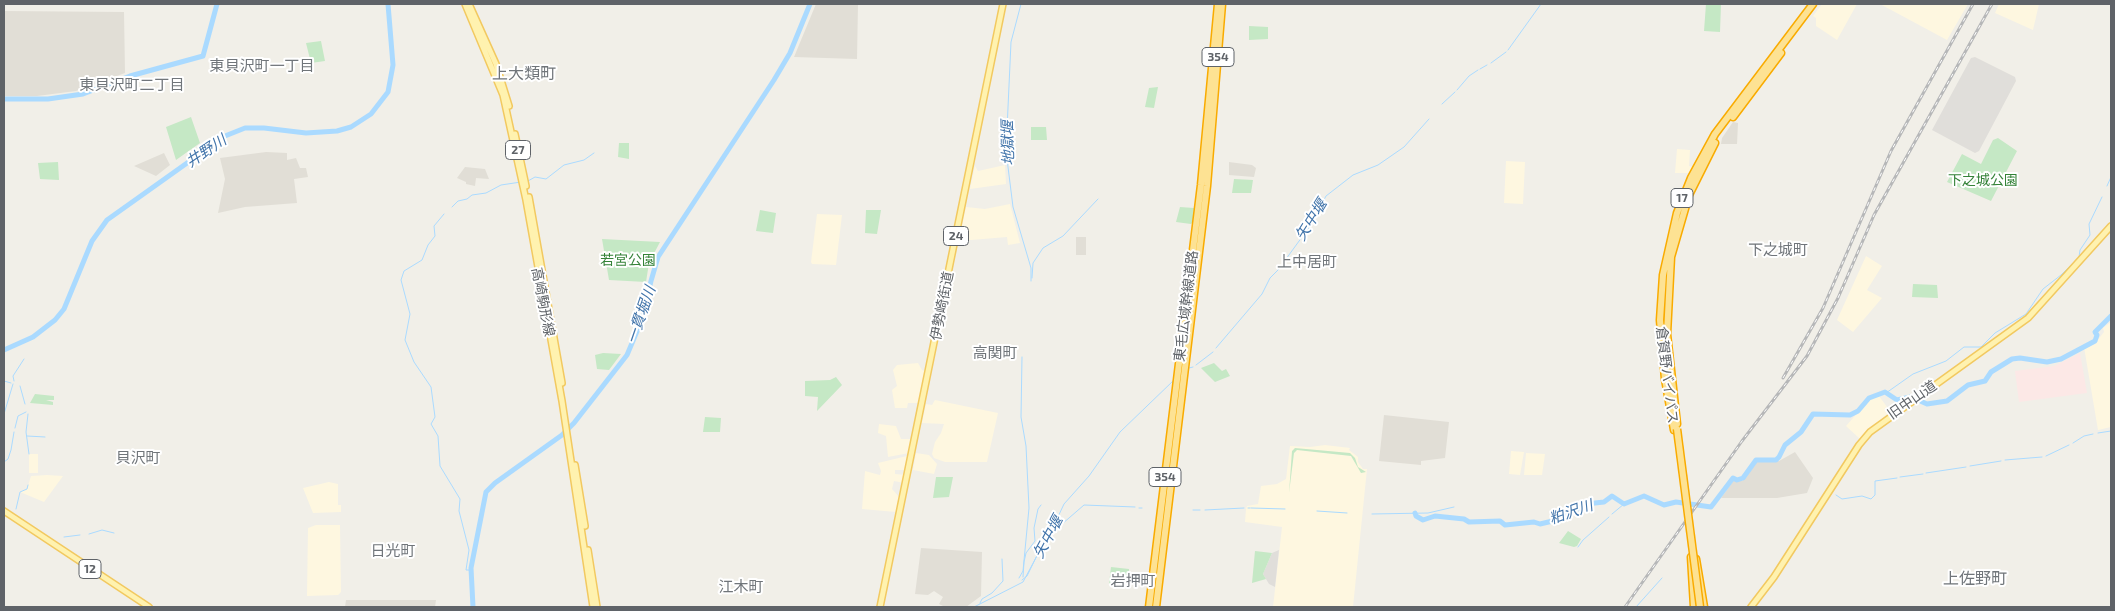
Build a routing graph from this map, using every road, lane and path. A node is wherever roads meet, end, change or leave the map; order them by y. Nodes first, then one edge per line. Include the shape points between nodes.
1 (465, 4) edge
2 (470, 4) edge
3 (1003, 4) edge
4 (1218, 4) edge
5 (1222, 4) edge
6 (1813, 4) edge
7 (1818, 4) edge
8 (2111, 226) edge
9 (1670, 367) junction
10 (1677, 400) dead end
11 (567, 425) junction
12 (1676, 429) junction
13 (569, 433) junction
14 (4, 511) edge
15 (1693, 556) junction
16 (149, 607) edge
17 (592, 607) edge
18 (597, 607) edge
19 (880, 607) edge
20 (1149, 607) edge
21 (1156, 607) edge
22 (1695, 607) edge
23 (1702, 607) edge
24 (1751, 607) edge

1 - 11 main road, 高崎駒形線 / 27 via 507,110
2 - 11 main road, 高崎駒形線 / 27 via 496,64 510,110 529,199
3 - 19 main road, 伊勢崎街道 / 24
4 - 20 highway, 東毛広域幹線道路 / 354 via 1200,194
5 - 21 highway, 東毛広域幹線道路 / 354 via 1207,186
6 - 12 highway, 倉賀野バイパス / 17 via 1715,134 1691,178 1677,213 1663,274 1660,320 1665,379
7 - 9 highway, 倉賀野バイパス / 17 via 1719,136 1689,195 1674,239 1668,275 1666,320
8 - 24 main road, 旧中山道 via 2028,318 1870,432
9 - 10 highway via 1674,373
9 - 12 highway, 倉賀野バイパス / 17
11 - 13 main road, 高崎駒形線 / 27
12 - 15 highway, 倉賀野バイパス / 17, bridge
13 - 17 main road, 高崎駒形線 / 27
13 - 18 main road, 高崎駒形線 / 27
14 - 16 main road, 12
15 - 22 highway, 倉賀野バイパス / 17, bridge
15 - 23 highway, 倉賀野バイパス / 17, bridge

